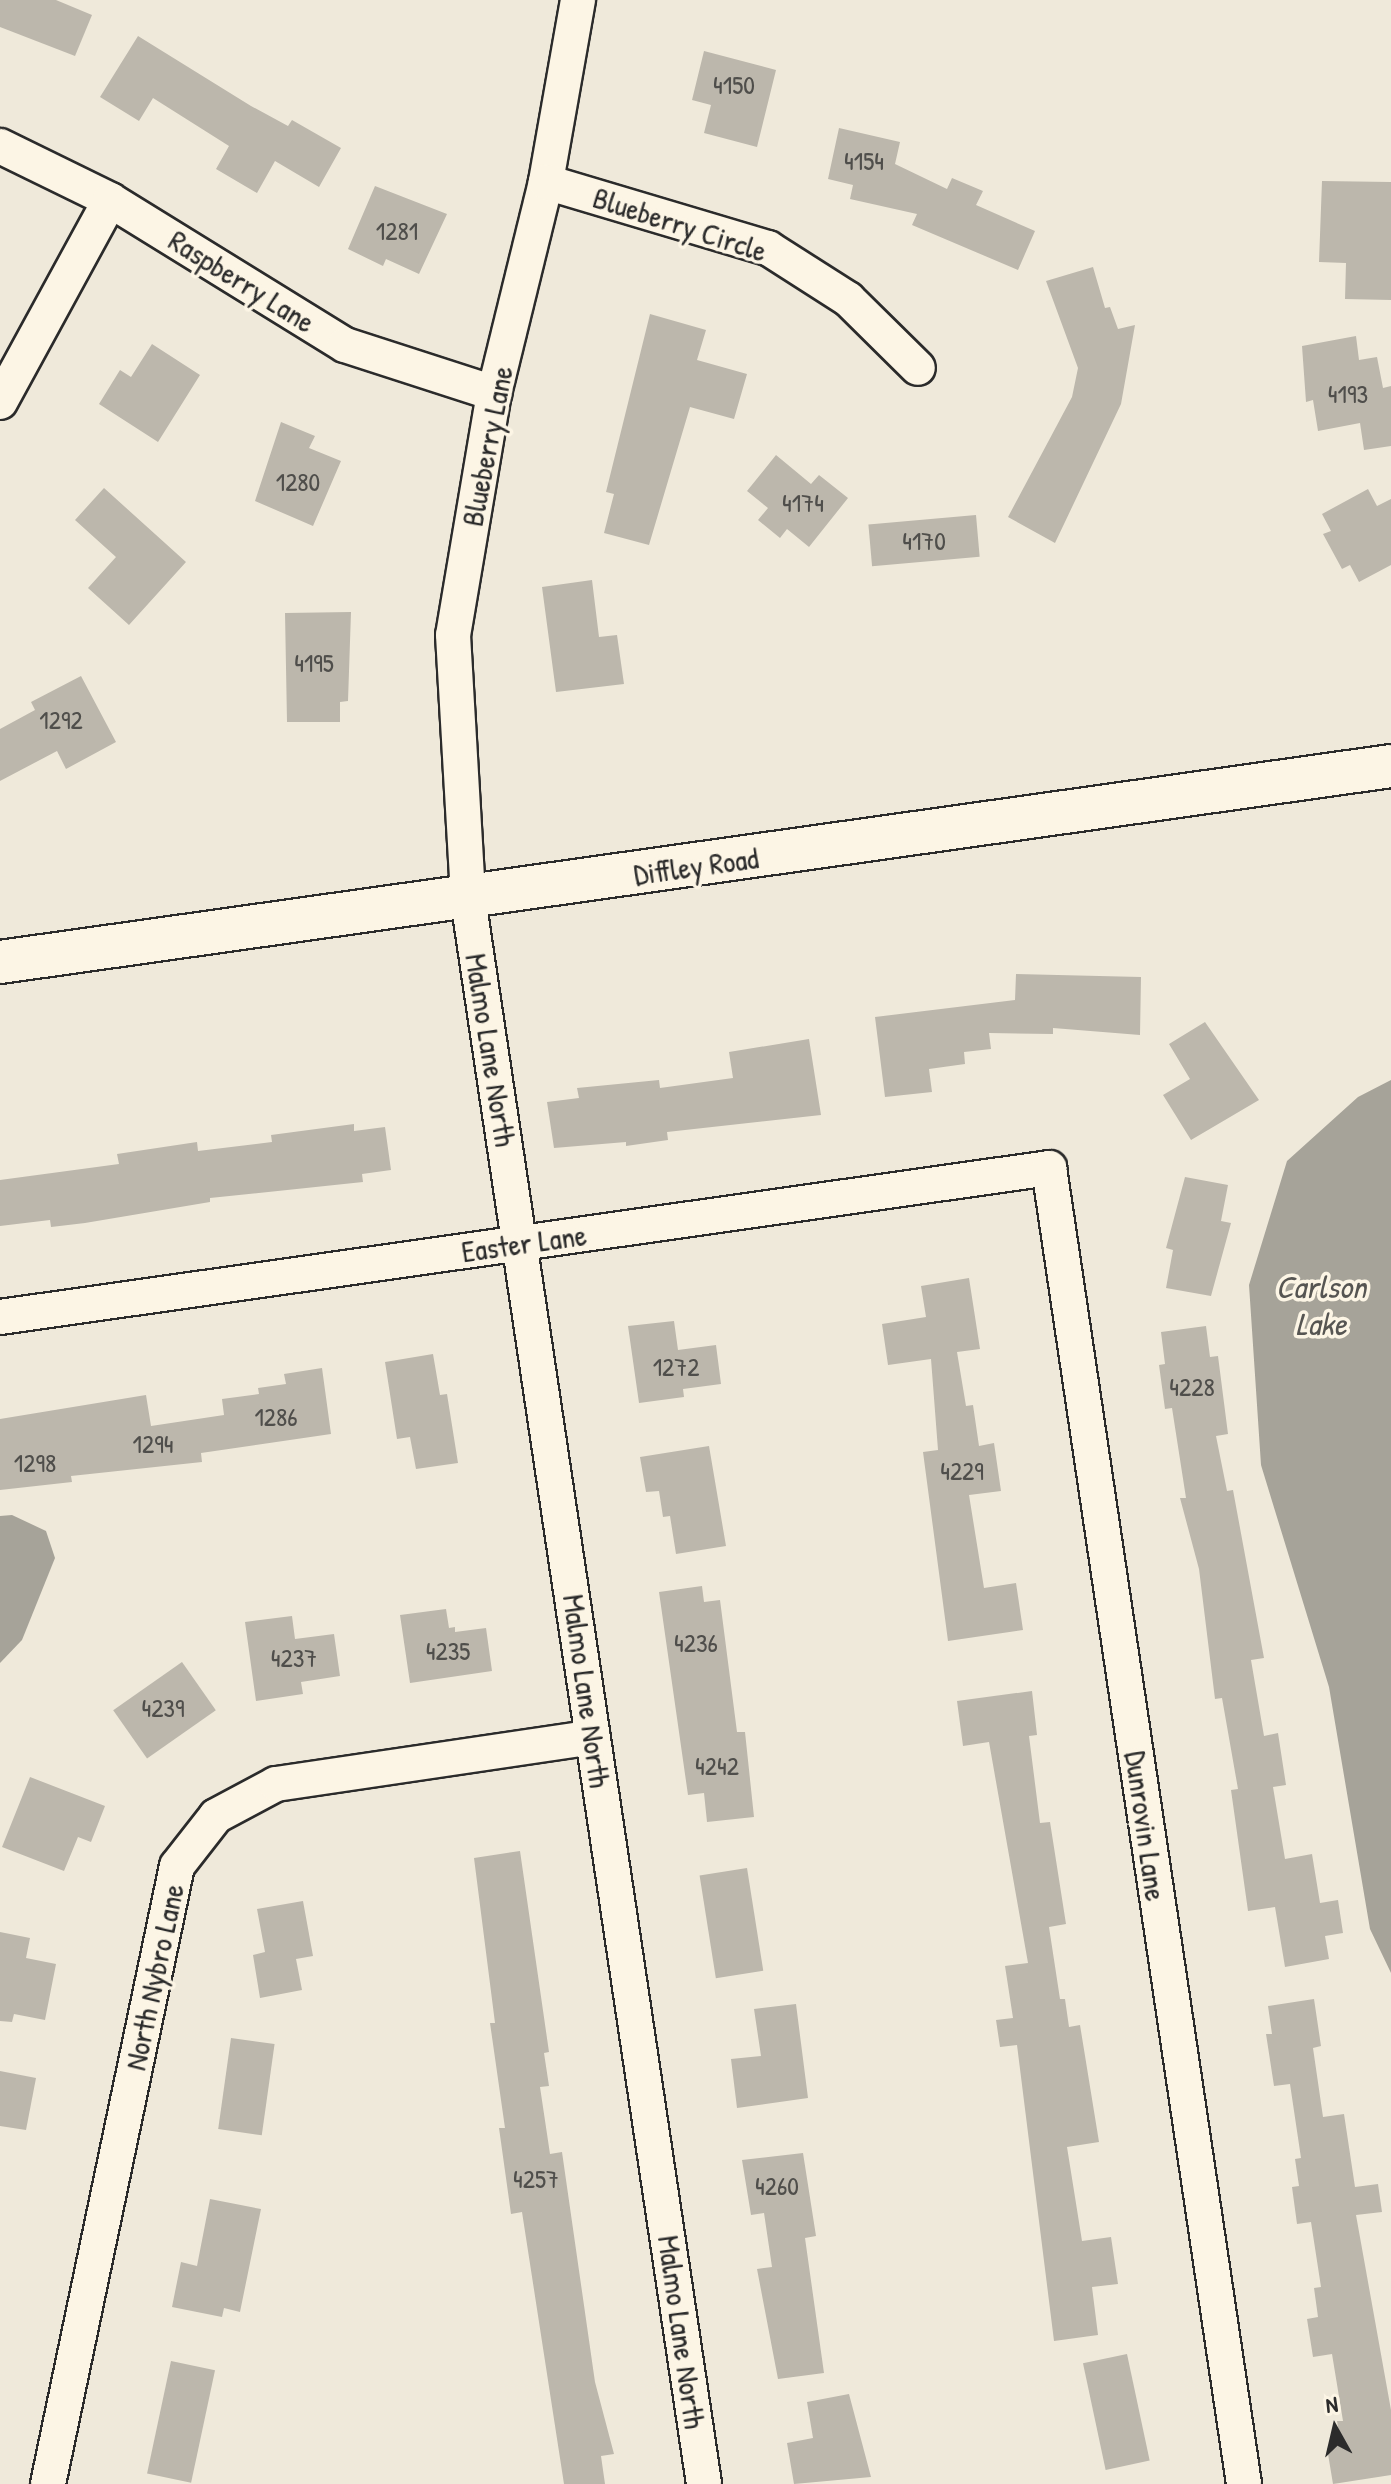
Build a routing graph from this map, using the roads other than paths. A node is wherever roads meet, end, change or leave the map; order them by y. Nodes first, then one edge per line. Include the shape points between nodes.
1 (578, 0) edge
2 (0, 146) edge
3 (546, 182) junction
4 (110, 200) junction
5 (918, 368) dead end
6 (494, 393) junction
7 (0, 402) edge
8 (1391, 766) edge
9 (468, 899) junction
10 (0, 962) edge
11 (1049, 1168) joint
12 (520, 1243) junction
13 (0, 1317) edge
14 (593, 1737) junction
15 (48, 2484) edge
16 (704, 2484) edge
17 (1244, 2484) edge

1 - 3 street, Blueberry Lane
2 - 4 street, Raspberry Lane
3 - 5 street, Blueberry Circle via 768,248 848,299
3 - 6 street, Blueberry Lane
4 - 6 street, Raspberry Lane via 345,345
4 - 7 street
6 - 9 street, Blueberry Lane via 453,635
8 - 9 main road, Diffley Road
9 - 10 main road, Diffley Road
9 - 12 street, Malmo Lane North
11 - 12 street, Easter Lane
11 - 17 street, Dunrovin Lane
12 - 13 street, Easter Lane
12 - 14 street, Malmo Lane North
14 - 15 street, North Nybro Lane via 276,1784 216,1816 177,1866
14 - 16 street, Malmo Lane North

